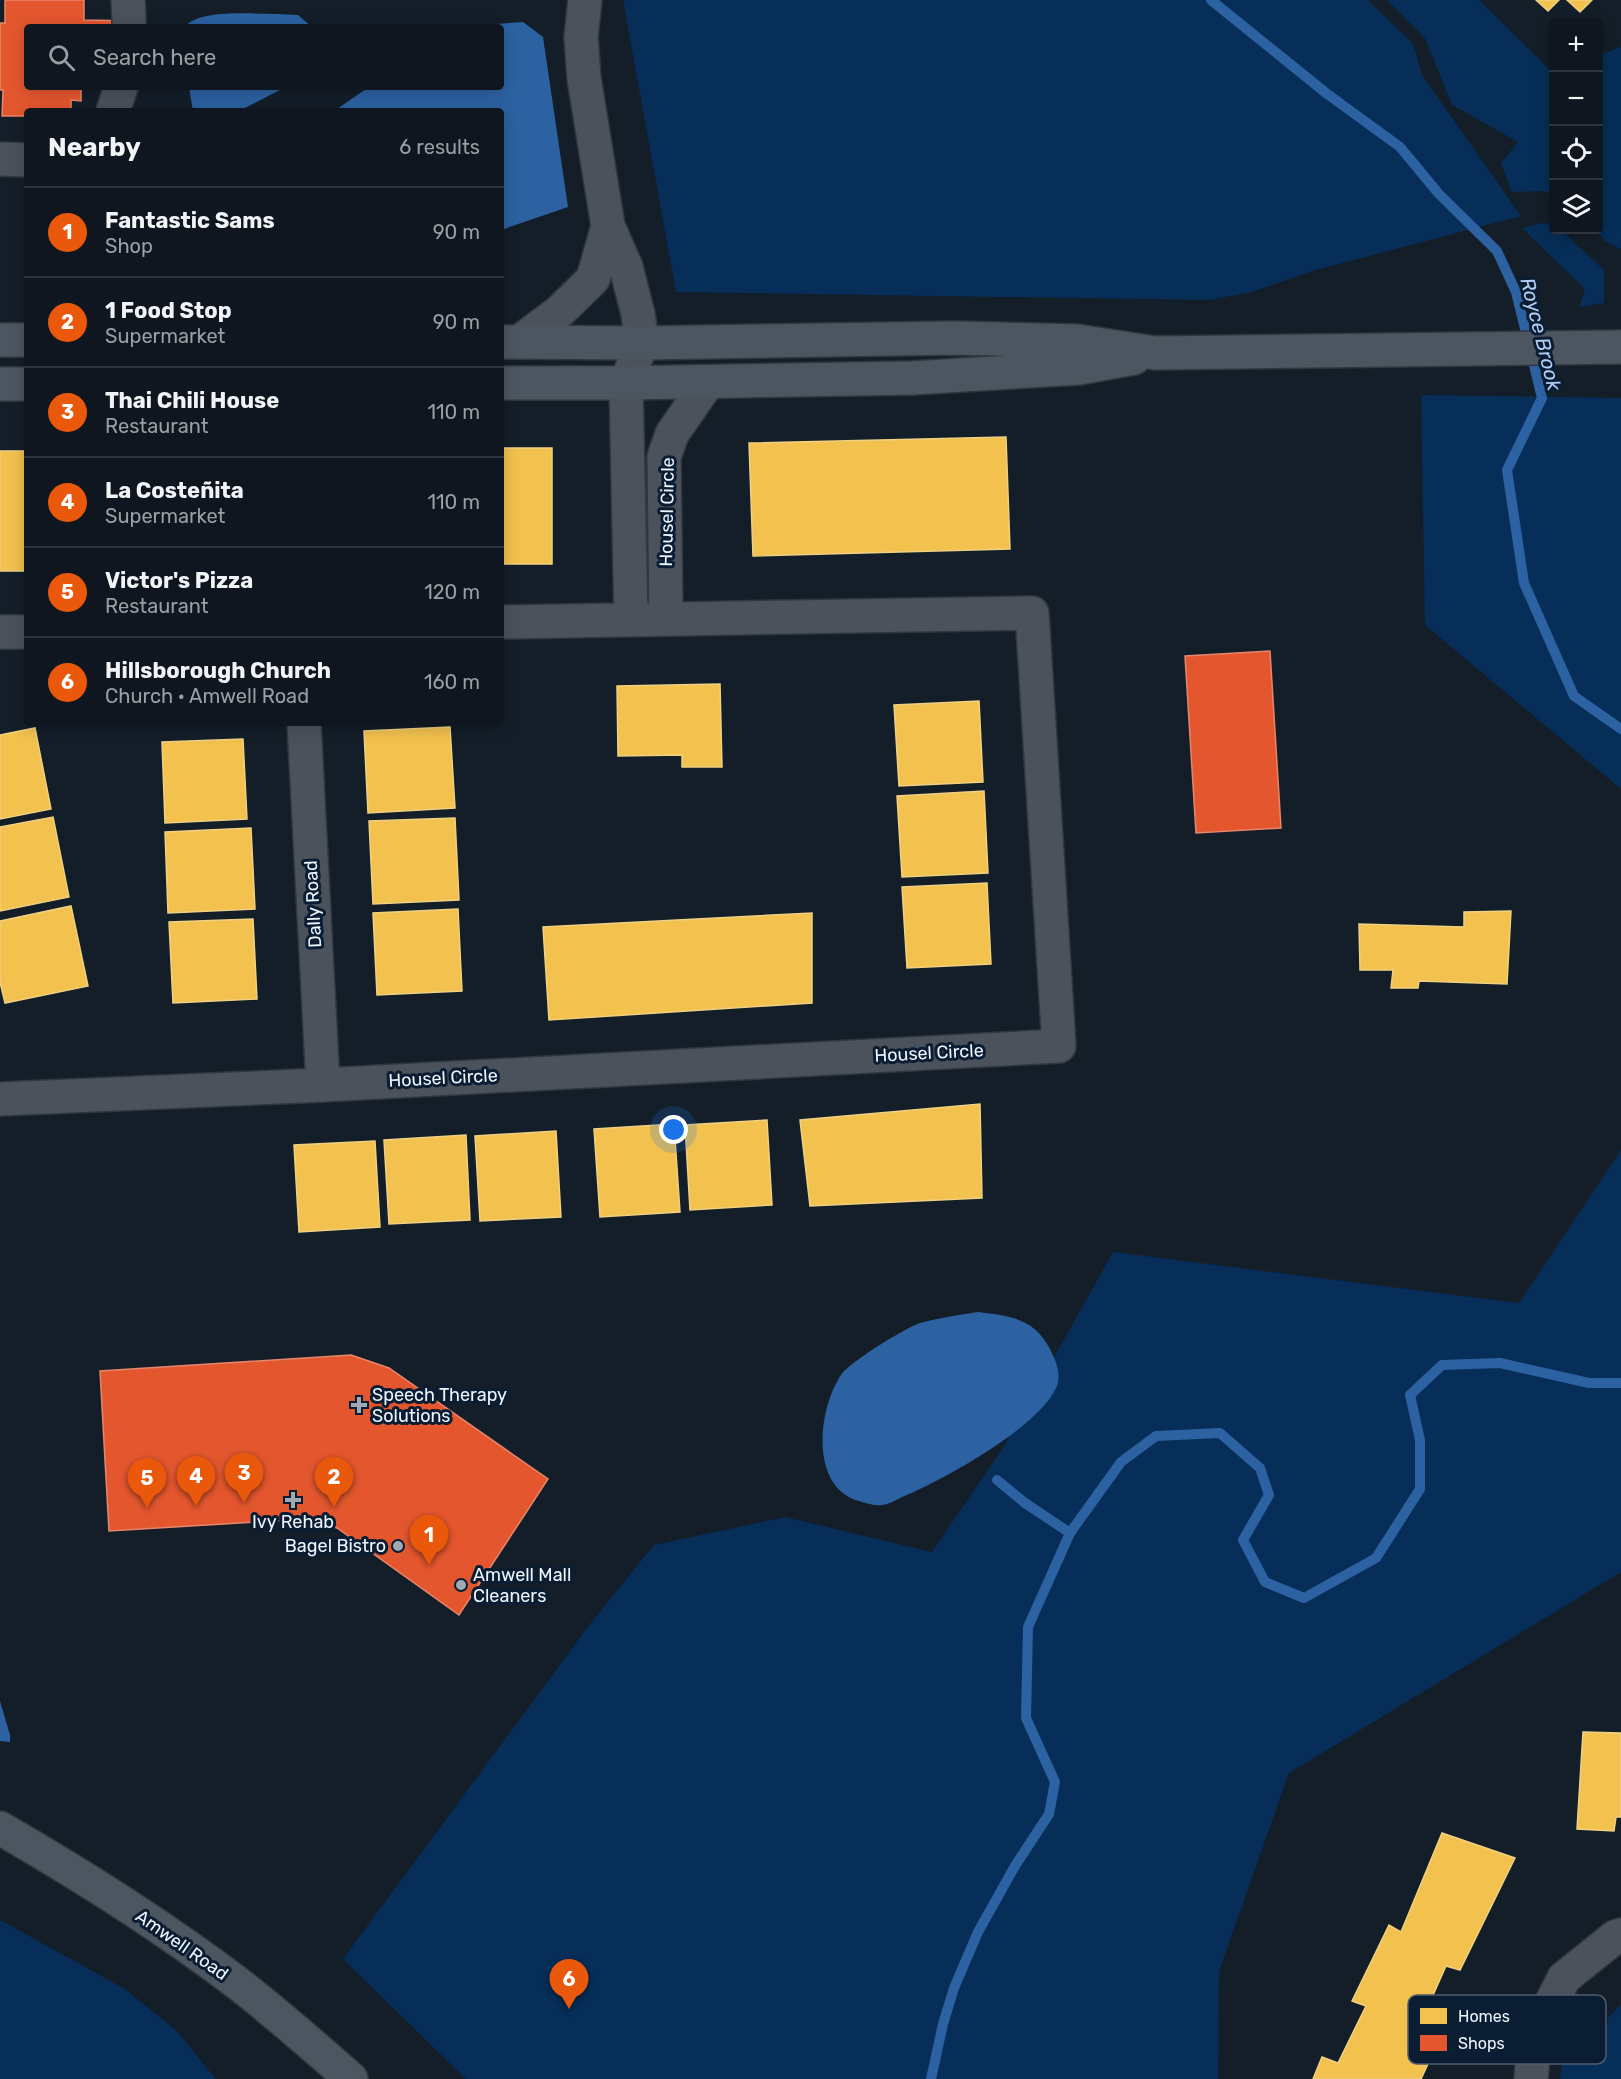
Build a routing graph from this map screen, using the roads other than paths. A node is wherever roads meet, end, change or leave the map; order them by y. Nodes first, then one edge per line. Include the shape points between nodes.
1 (585, 0) edge
2 (120, 90) edge
3 (114, 108) edge
4 (0, 159) edge
5 (24, 159) edge
6 (608, 226) junction
7 (0, 340) edge
8 (24, 340) edge
9 (510, 342) edge
10 (642, 343) junction
11 (1621, 347) edge
12 (1155, 353) junction
13 (708, 382) junction
14 (504, 383) edge
15 (626, 383) junction
16 (0, 384) edge
17 (24, 384) edge
18 (631, 618) junction
19 (666, 618) junction
20 (504, 622) edge
21 (0, 632) edge
22 (24, 632) edge
23 (304, 726) edge
24 (323, 1085) junction
25 (0, 1099) edge
26 (0, 1828) edge
27 (1621, 1935) edge
28 (1555, 1995) edge
29 (1532, 2064) edge
30 (351, 2079) edge
31 (1531, 2079) edge

1 - 6 lane via 580,37 584,78
2 - 3 lane
4 - 5 lane
6 - 9 lane via 593,279 558,313
6 - 10 lane via 626,267
7 - 8 main road
9 - 10 main road
10 - 12 main road via 953,338 1077,341
10 - 15 lane
11 - 12 main road
12 - 13 main road via 1079,368 912,378
13 - 15 main road
13 - 19 lane, Housel Circle via 672,434 664,458
14 - 15 main road
15 - 18 lane, Housel Circle
16 - 17 main road
18 - 19 lane, Housel Circle
18 - 20 lane, Housel Circle
19 - 24 lane, Housel Circle via 1032,613 1059,1046
21 - 22 lane
23 - 24 lane, Dally Road
24 - 25 lane, Housel Circle
26 - 30 main road, Amwell Road via 177,1939 241,1986
27 - 28 lane via 1564,1978
29 - 31 lane

